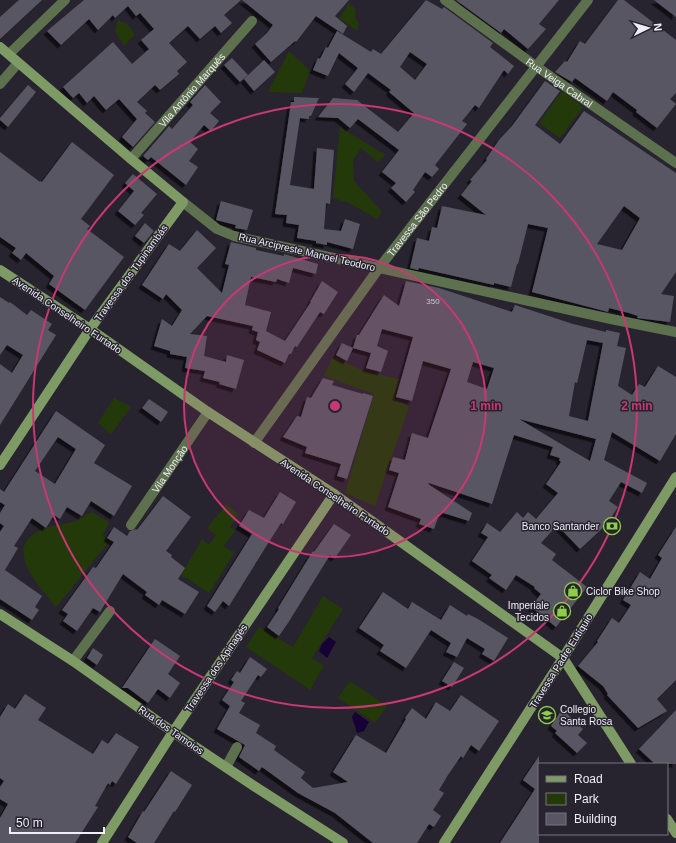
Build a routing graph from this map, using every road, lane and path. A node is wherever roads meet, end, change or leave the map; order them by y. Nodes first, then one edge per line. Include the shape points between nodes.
1 (65, 0) edge
2 (445, 0) edge
3 (588, 0) edge
4 (252, 21) dead end
5 (0, 47) edge
6 (9, 54) junction
7 (18, 63) junction
8 (536, 67) junction
9 (0, 84) edge
10 (131, 159) junction
11 (676, 163) edge
12 (183, 202) junction
13 (379, 268) junction
14 (0, 270) edge
15 (90, 329) junction
16 (676, 332) edge
17 (208, 412) junction
18 (254, 443) junction
19 (0, 465) edge
20 (676, 477) edge
21 (334, 494) junction
22 (131, 525) dead end
23 (110, 611) dead end
24 (0, 614) edge
25 (563, 658) junction
26 (73, 661) junction
27 (173, 732) junction
28 (236, 747) dead end
29 (630, 763) edge
30 (226, 767) junction
31 (668, 821) edge
32 (676, 833) edge
33 (102, 843) edge
34 (343, 843) edge
35 (444, 843) edge

1 - 6 street
2 - 8 street, Rua Veiga Cabral
3 - 8 street, Travessa São Pedro
4 - 10 street, Vila Antônio Marquês
5 - 6 street, Rua Arcipreste Manoel Teodoro
6 - 7 street, Rua Arcipreste Manoel Teodoro
7 - 9 street
7 - 10 street, Rua Arcipreste Manoel Teodoro
8 - 11 street, Rua Veiga Cabral
8 - 13 street, Travessa São Pedro
10 - 12 street, Rua Arcipreste Manoel Teodoro
12 - 13 street, Rua Arcipreste Manoel Teodoro via 217,229 234,236
12 - 15 street, Travessa dos Tupinambás
13 - 16 street, Rua Arcipreste Manoel Teodoro
13 - 18 street, Travessa São Pedro
14 - 15 street, Avenida Conselheiro Furtado
15 - 17 street, Avenida Conselheiro Furtado
15 - 19 street, Travessa dos Tupinambás
17 - 18 street, Avenida Conselheiro Furtado
17 - 22 street, Vila Monção
18 - 21 street, Avenida Conselheiro Furtado
20 - 25 street, Travessa Padre Eutíquio
21 - 25 street, Avenida Conselheiro Furtado
21 - 27 street, Travessa dos Apinagés
23 - 26 street
24 - 26 street, Rua dos Tamoios
25 - 29 street, Avenida Conselheiro Furtado
25 - 35 street, Travessa Padre Eutíquio
26 - 27 street, Rua dos Tamoios
27 - 30 street, Rua dos Tamoios
27 - 33 street, Travessa dos Apinagés
28 - 30 street
30 - 34 street, Rua dos Tamoios
31 - 32 street

